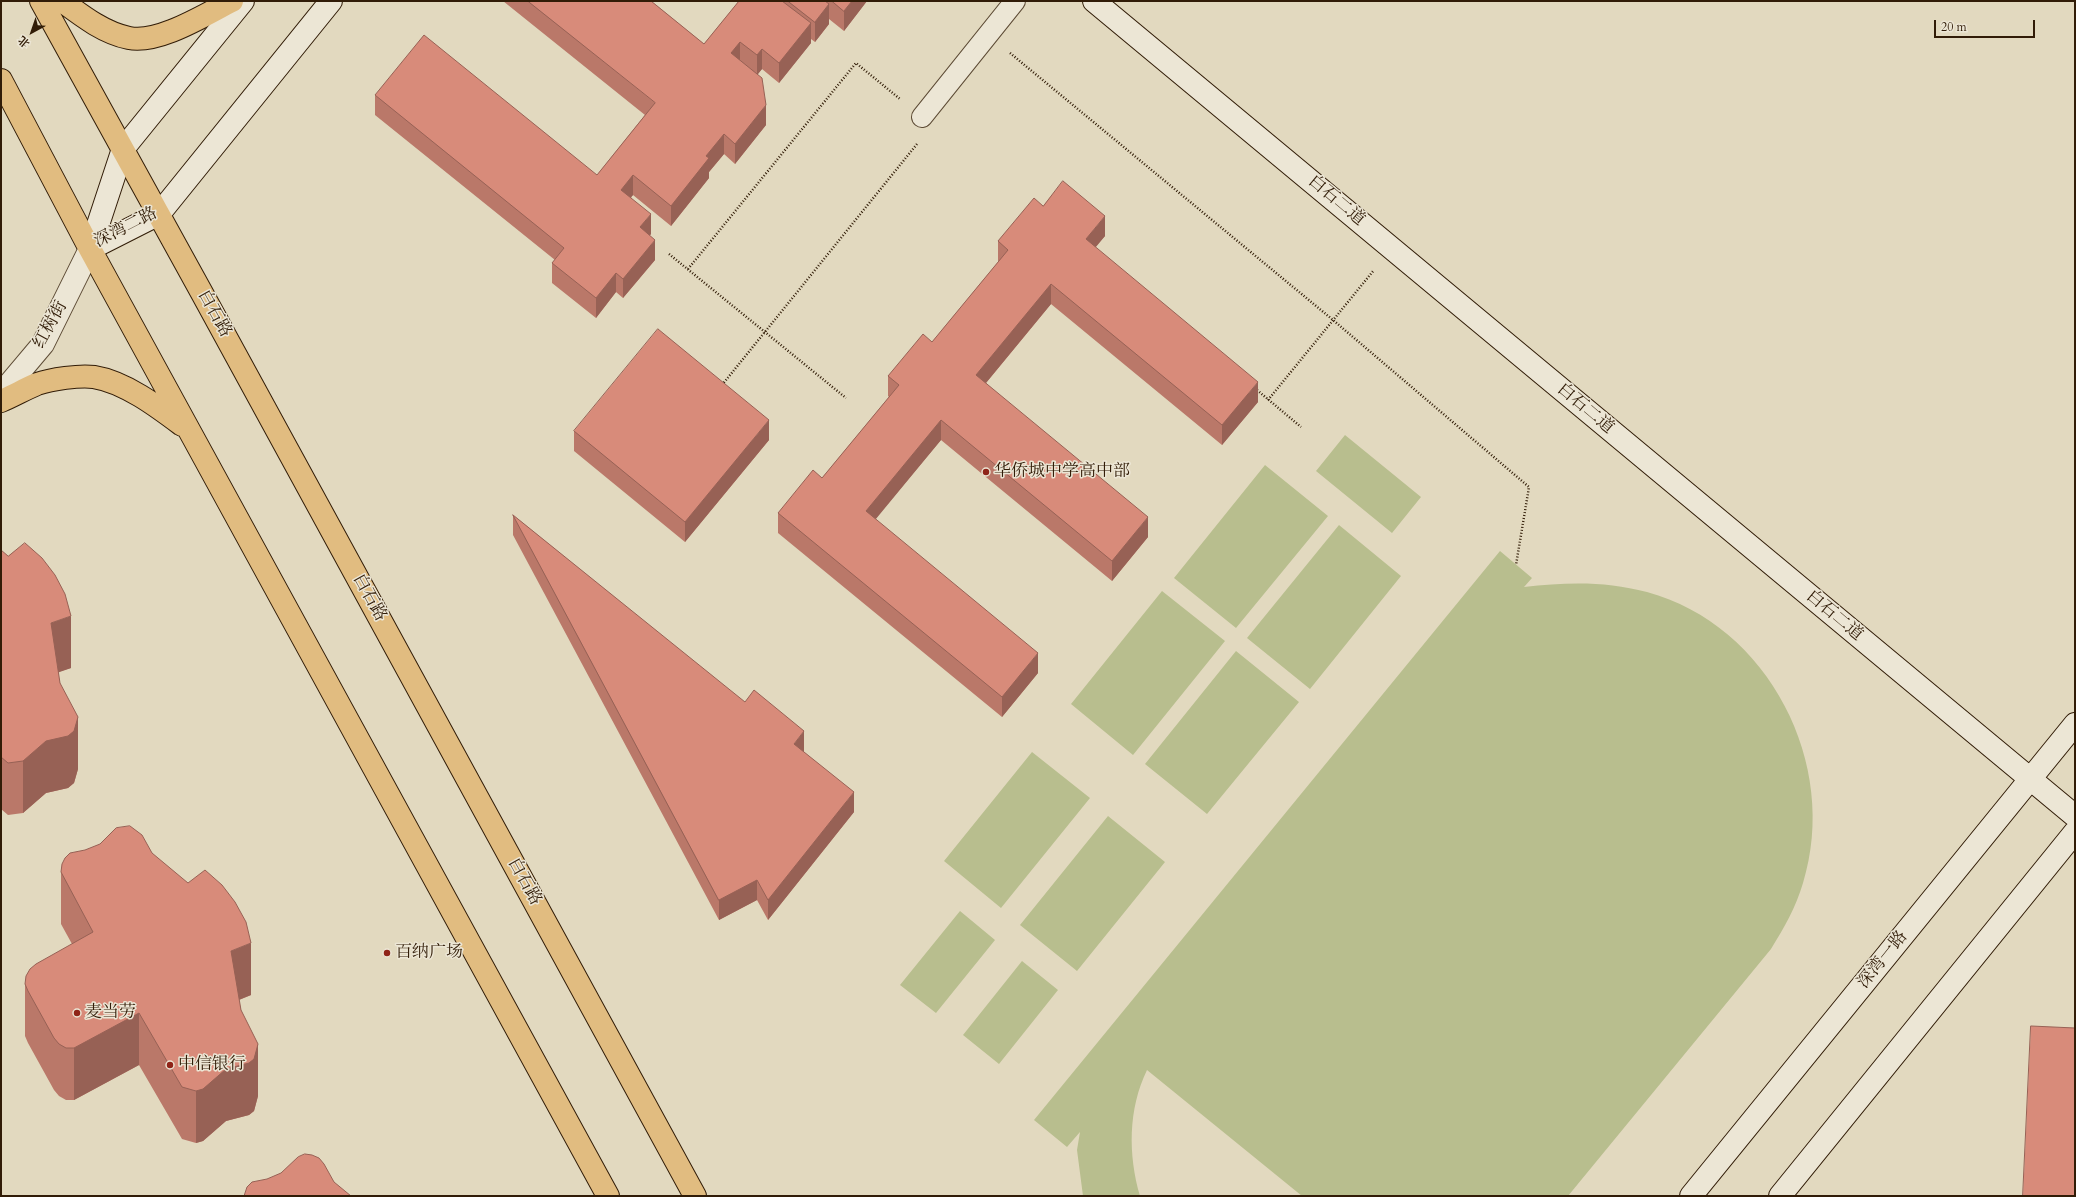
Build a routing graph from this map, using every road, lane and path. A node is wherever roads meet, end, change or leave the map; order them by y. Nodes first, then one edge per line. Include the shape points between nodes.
1 (41, 1) edge
2 (62, 1) edge
3 (232, 1) edge
4 (243, 1) edge
5 (331, 1) edge
6 (1016, 1) edge
7 (1094, 1) edge
8 (988, 35) junction
9 (1, 80) edge
10 (922, 117) junction
11 (123, 149) junction
12 (158, 214) junction
13 (1392, 248) junction
14 (90, 249) junction
15 (669, 254) dead end
16 (688, 269) junction
17 (1333, 320) junction
18 (765, 332) junction
19 (1251, 386) edge
20 (719, 389) edge
21 (1, 394) edge
22 (846, 398) dead end
23 (1268, 400) junction
24 (1, 401) edge
25 (1301, 427) dead end
26 (189, 430) junction
27 (1516, 565) dead end
28 (2075, 724) edge
29 (2030, 779) junction
30 (2075, 816) edge
31 (2075, 832) edge
32 (608, 1196) edge
33 (695, 1196) edge
34 (1692, 1196) edge
35 (1780, 1196) edge

1 - 11 main road, 白石路
2 - 3 main road via 91,23 130,38 149,38 183,27
4 - 11 street, 深湾二路
5 - 12 street, 深湾二路
6 - 8 lane
7 - 13 street, 白石二道
8 - 10 lane
8 - 17 path
9 - 14 main road
10 - 16 path via 856,64
10 - 18 path via 932,126
11 - 12 main road, 白石路
11 - 14 street, 深湾二路
12 - 14 street, 深湾二路
12 - 33 main road, 白石路
13 - 17 path
13 - 29 street, 白石二道
14 - 21 street, 红树街 via 43,344
14 - 26 main road
15 - 16 path
16 - 18 path
17 - 23 path
17 - 27 path via 1529,487
18 - 20 path
18 - 22 path
19 - 23 path
23 - 25 path
24 - 26 main road via 37,384 65,378 94,377 126,388 156,405
26 - 32 main road
28 - 29 street, 深湾一路
29 - 30 street, 白石二道
29 - 34 street, 深湾一路
31 - 35 street

